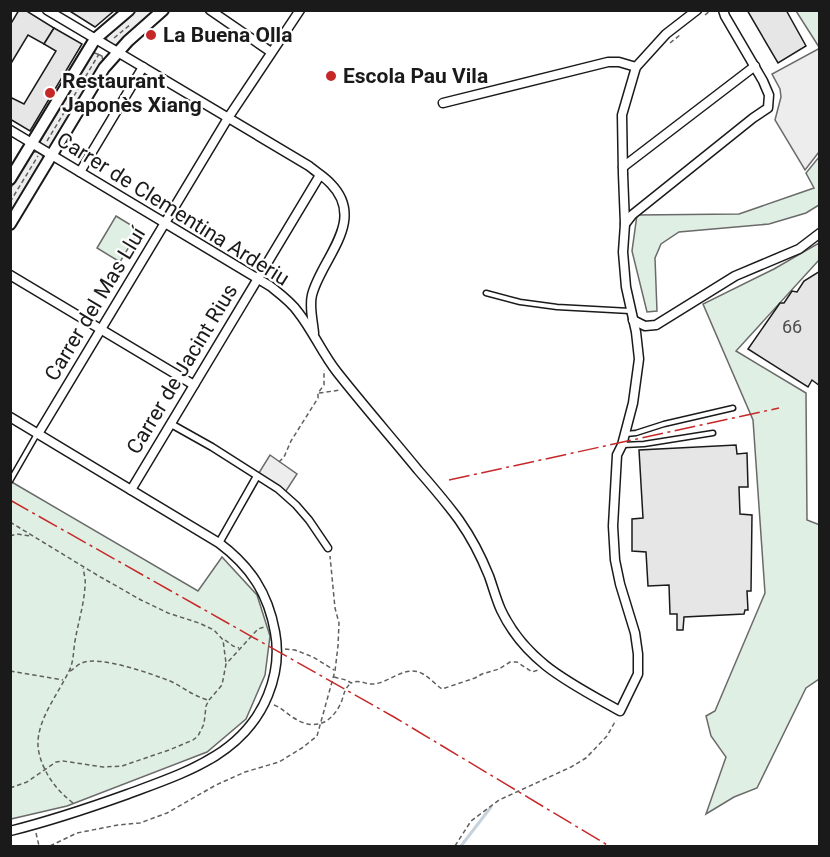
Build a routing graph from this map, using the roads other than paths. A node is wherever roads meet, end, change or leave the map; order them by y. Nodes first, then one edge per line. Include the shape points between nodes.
1 (47, 10) edge
2 (129, 10) edge
3 (163, 10) edge
4 (210, 10) edge
5 (300, 10) edge
6 (723, 10) edge
7 (696, 12) edge
8 (95, 39) junction
9 (117, 52) junction
10 (271, 52) junction
11 (755, 66) junction
12 (636, 67) junction
13 (143, 68) junction
14 (443, 103) dead end
15 (228, 118) junction
16 (10, 130) edge
17 (32, 143) junction
18 (52, 155) junction
19 (623, 167) junction
20 (80, 172) junction
21 (320, 175) junction
22 (10, 180) edge
23 (165, 223) junction
24 (10, 224) edge
25 (625, 224) junction
26 (819, 233) edge
27 (10, 275) edge
28 (258, 279) junction
29 (486, 293) dead end
30 (632, 316) junction
31 (100, 329) junction
32 (315, 339) junction
33 (194, 386) junction
34 (733, 408) dead end
35 (10, 417) edge
36 (171, 424) junction
37 (713, 433) dead end
38 (38, 434) junction
39 (625, 434) junction
40 (622, 446) junction
41 (257, 476) junction
42 (10, 481) edge
43 (131, 490) junction
44 (219, 543) junction
45 (328, 548) dead end
46 (10, 831) edge

1 - 8 street
2 - 8 street
3 - 9 street
4 - 10 street
5 - 10 street, Carrer del Mas Lluí
6 - 11 street
7 - 12 street via 666,34
8 - 9 street
8 - 17 street
9 - 13 street
9 - 18 street
10 - 15 street, Carrer del Mas Lluí
11 - 19 street
11 - 25 street via 769,95 768,108
12 - 14 street via 608,62
12 - 19 street via 622,116
13 - 15 street
13 - 20 street
15 - 21 street
15 - 23 street, Carrer del Mas Lluí
16 - 17 street, Carrer de Clementina Arderiu
17 - 18 street, Carrer de Clementina Arderiu
17 - 22 street
18 - 20 street, Carrer de Clementina Arderiu
18 - 24 street
19 - 25 street
20 - 23 street, Carrer de Clementina Arderiu
21 - 28 street, Carrer de Jacint Rius
21 - 32 street via 339,196 344,220 339,241 311,297
23 - 28 street, Carrer de Clementina Arderiu
23 - 31 street, Carrer del Mas Lluí
25 - 30 street via 623,252
26 - 30 street via 799,249 735,276 656,325 645,326
27 - 31 street
28 - 32 street, Carrer de Clementina Arderiu via 287,299
28 - 33 street, Carrer de Jacint Rius
29 - 30 lane via 557,308
30 - 39 street via 639,359
31 - 33 street
31 - 38 street, Carrer del Mas Lluí
32 - 40 street, Carrer de Clementina Arderiu via 347,385 459,520 474,544 500,609 531,653 570,683 620,711 638,674 635,633 615,561 617,455
33 - 36 street, Carrer de Jacint Rius
34 - 39 lane
35 - 38 street
36 - 41 street
36 - 43 street, Carrer de Jacint Rius
37 - 40 lane
38 - 42 lane
38 - 43 street
39 - 40 street
41 - 44 street
41 - 45 street via 296,505
43 - 44 street
44 - 46 street via 245,565 259,586 274,625 277,659 261,711 246,731 210,760 109,801

